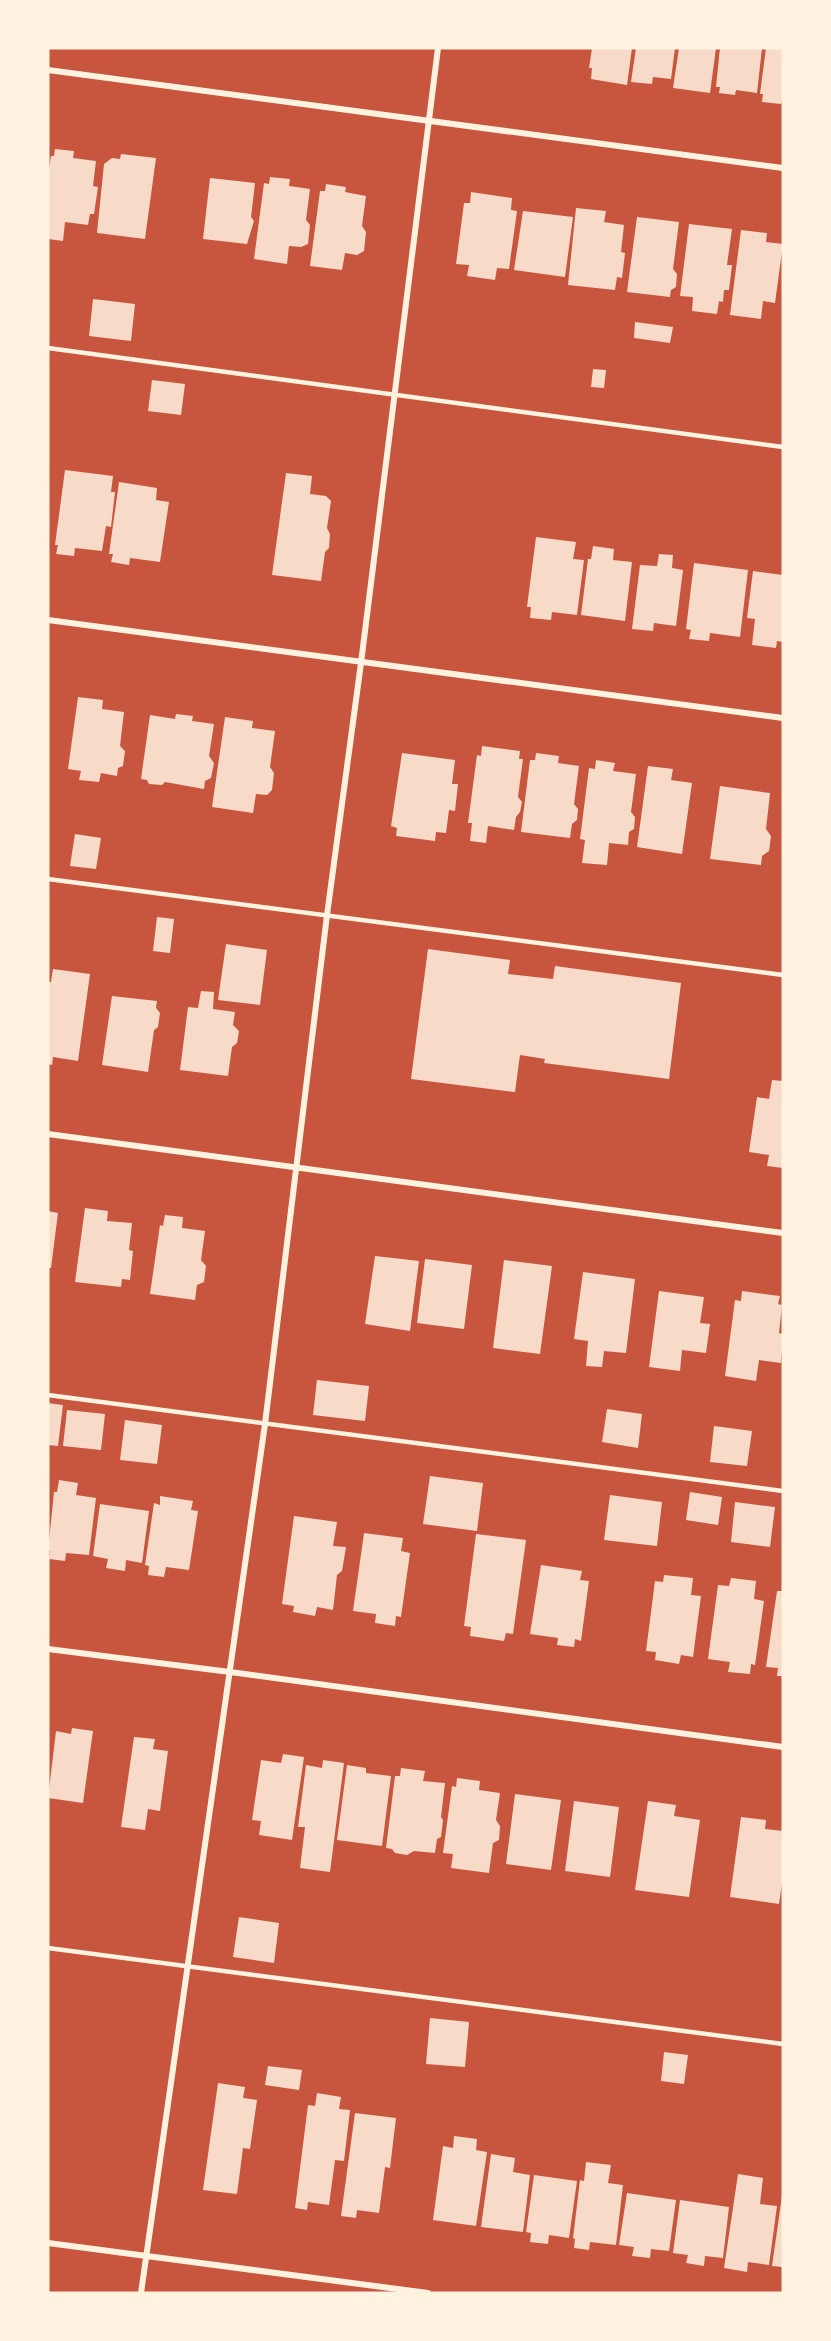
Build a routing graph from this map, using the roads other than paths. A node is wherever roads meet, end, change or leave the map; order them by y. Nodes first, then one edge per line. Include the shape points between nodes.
1 (438, 48) edge
2 (48, 70) edge
3 (428, 120) junction
4 (783, 168) edge
5 (48, 348) edge
6 (393, 395) junction
7 (783, 447) edge
8 (48, 620) edge
9 (361, 663) junction
10 (783, 718) edge
11 (48, 879) edge
12 (327, 915) junction
13 (783, 975) edge
14 (48, 1134) edge
15 (297, 1167) junction
16 (783, 1233) edge
17 (48, 1395) edge
18 (265, 1424) junction
19 (783, 1491) edge
20 (48, 1649) edge
21 (230, 1672) junction
22 (783, 1747) edge
23 (48, 1948) edge
24 (188, 1966) junction
25 (783, 2044) edge
26 (48, 2243) edge
27 (145, 2255) junction
28 (141, 2293) edge
29 (428, 2293) edge

1 - 3 street
2 - 3 street
3 - 4 street
3 - 6 street
5 - 6 lane
6 - 7 lane
6 - 9 street
8 - 9 street
9 - 10 street
9 - 12 street
11 - 12 lane
12 - 13 lane
12 - 15 street
14 - 15 street
15 - 16 street
15 - 18 street
17 - 18 lane
18 - 19 lane
18 - 21 street
20 - 21 street
21 - 22 street
21 - 24 street
23 - 24 lane
24 - 25 lane
24 - 27 street
26 - 27 street
27 - 28 street
27 - 29 street

